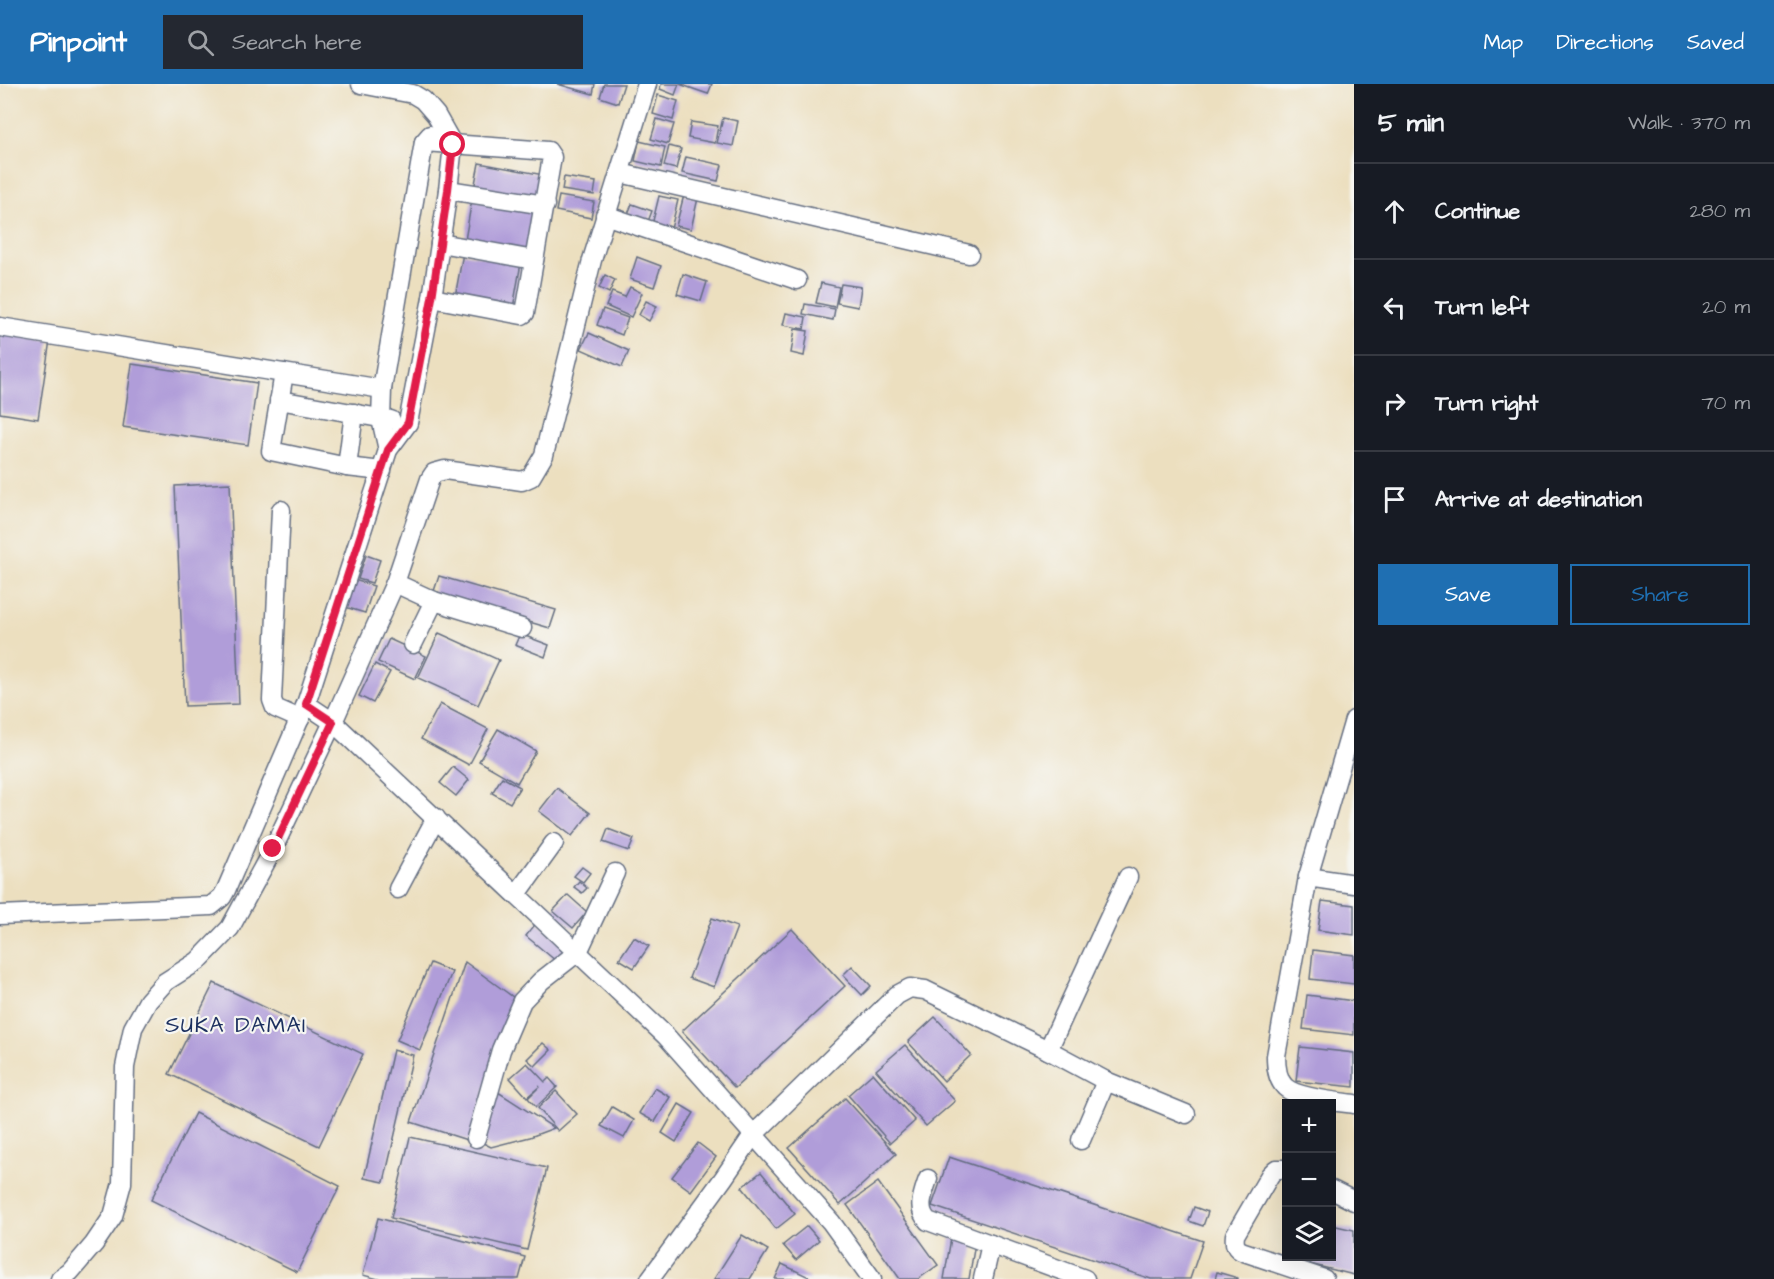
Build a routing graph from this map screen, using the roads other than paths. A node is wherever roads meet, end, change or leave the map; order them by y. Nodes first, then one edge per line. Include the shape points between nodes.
1 (361, 84) edge
2 (642, 85) edge
3 (441, 126) junction
4 (424, 142) junction
5 (453, 145) junction
6 (620, 173) junction
7 (448, 190) junction
8 (545, 206) junction
9 (605, 215) junction
10 (440, 243) junction
11 (969, 254) dead end
12 (534, 260) junction
13 (797, 280) dead end
14 (432, 298) junction
15 (0, 327) edge
16 (284, 373) junction
17 (382, 389) junction
18 (279, 400) junction
19 (354, 412) junction
20 (381, 418) junction
21 (408, 423) junction
22 (388, 450) junction
23 (347, 467) junction
24 (382, 471) junction
25 (281, 510) dead end
26 (395, 584) junction
27 (434, 601) junction
28 (522, 628) dead end
29 (413, 644) dead end
30 (303, 712) junction
31 (1354, 720) edge
32 (333, 722) junction
33 (436, 818) junction
34 (554, 843) dead end
35 (615, 873) dead end
36 (1128, 877) dead end
37 (1308, 877) junction
38 (1354, 884) edge
39 (398, 889) dead end
40 (517, 894) junction
41 (0, 915) edge
42 (578, 952) junction
43 (1048, 1050) junction
44 (1106, 1081) junction
45 (1354, 1104) edge
46 (1186, 1114) dead end
47 (753, 1135) junction
48 (476, 1138) dead end
49 (1081, 1140) dead end
50 (1282, 1169) edge
51 (928, 1179) dead end
52 (1336, 1192) edge
53 (1354, 1201) edge
54 (991, 1245) junction
55 (60, 1279) edge
56 (650, 1279) edge
57 (872, 1279) edge
58 (983, 1279) edge
59 (1085, 1279) edge
60 (1324, 1279) edge

1 - 3 street via 413,94 423,100
2 - 6 street
3 - 4 street
3 - 5 street
4 - 5 street
4 - 17 street
5 - 7 street
5 - 8 street via 548,151 552,158
6 - 9 street
6 - 11 street
7 - 8 street
7 - 10 street
8 - 12 street
9 - 13 street
9 - 26 street via 544,456 531,477 522,481 446,470 434,473
10 - 12 street
10 - 14 street
12 - 14 street via 522,315
14 - 21 street
15 - 16 street
16 - 17 street
16 - 18 street
17 - 20 street
18 - 19 street
18 - 23 street via 271,451
19 - 20 street
19 - 23 street
20 - 21 street
20 - 22 street
21 - 22 street
22 - 24 street
23 - 24 street
24 - 30 street
25 - 30 street via 272,700 275,708
26 - 27 street
26 - 32 street
27 - 28 street
27 - 29 street
30 - 32 street
30 - 41 street via 226,890 211,906
31 - 37 street
32 - 33 street
32 - 55 street via 273,849 230,927 198,961 165,982 148,1001 133,1028 125,1067 123,1174 113,1216 94,1244
33 - 39 street
33 - 40 street
34 - 40 street
35 - 42 street
36 - 43 street
37 - 38 street
37 - 45 street via 1276,1071 1286,1088 1311,1098
40 - 42 street
42 - 47 street via 666,1036
42 - 48 street via 540,981 522,1001 501,1050
43 - 44 street
43 - 47 street via 925,990 910,988 897,995
44 - 46 street
44 - 49 street
47 - 56 street
47 - 57 street via 831,1222
50 - 60 street via 1270,1175 1234,1244 1238,1250
51 - 54 street via 921,1212 928,1221
52 - 53 street
54 - 58 street
54 - 59 street

